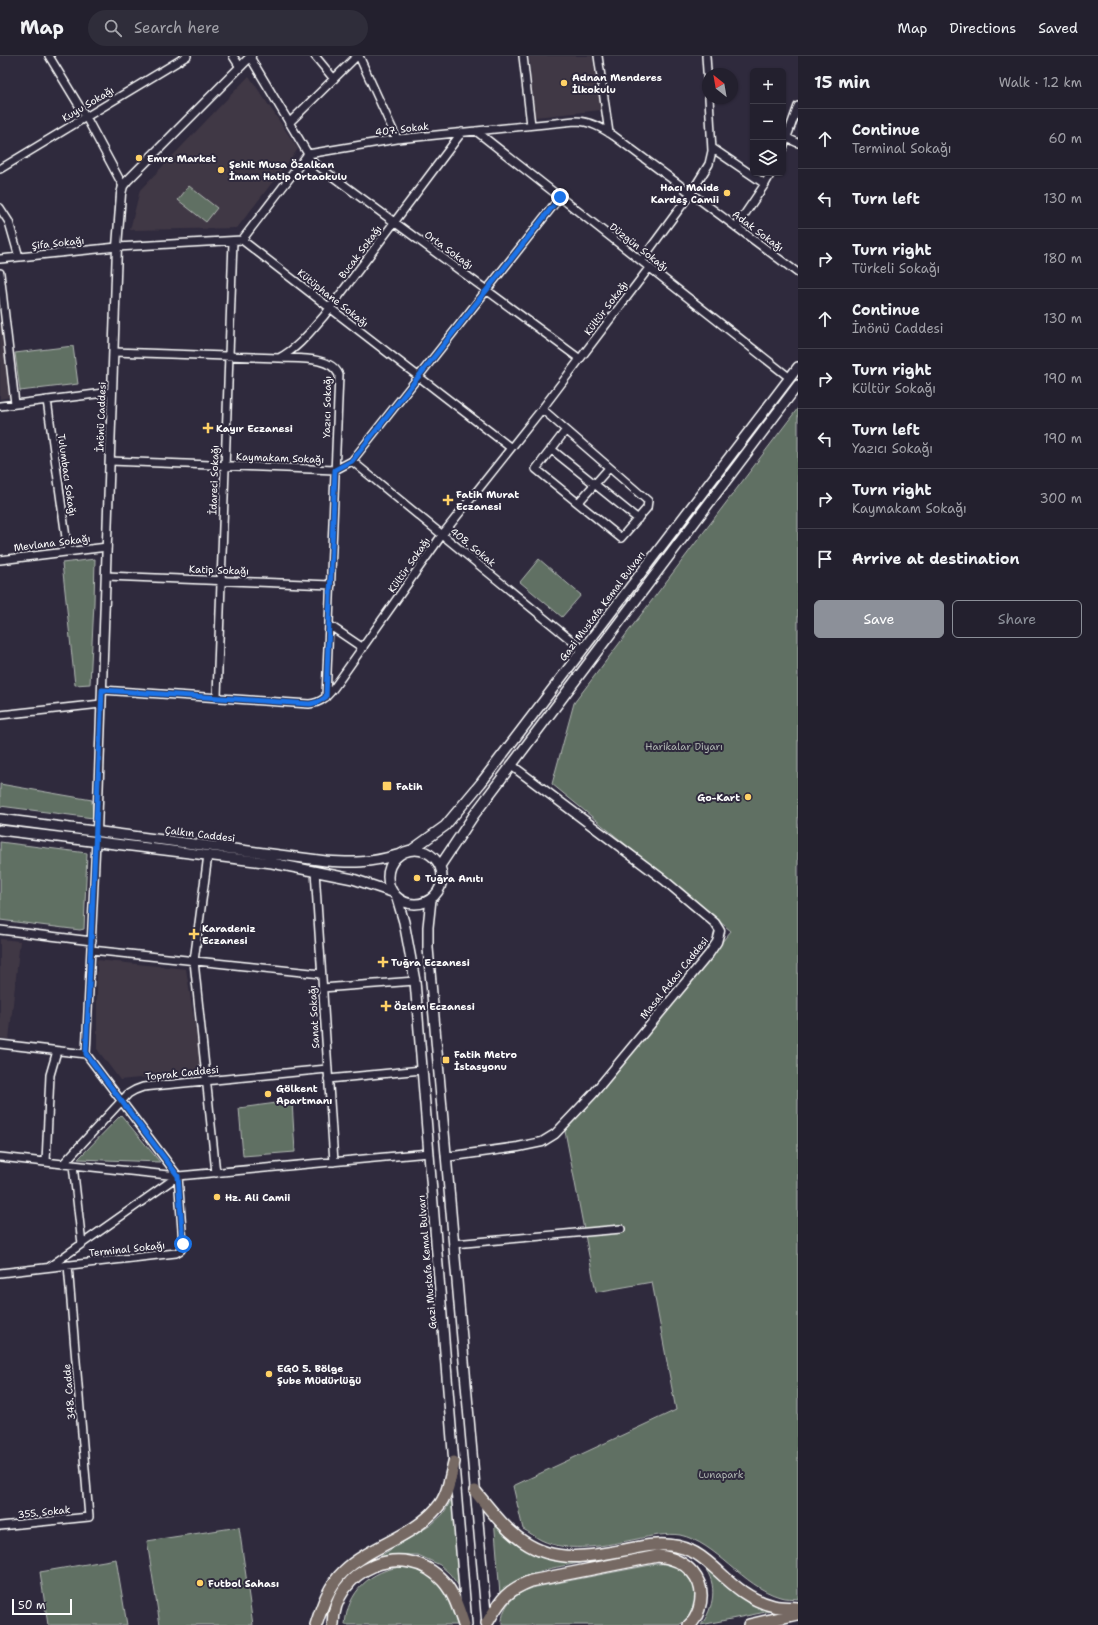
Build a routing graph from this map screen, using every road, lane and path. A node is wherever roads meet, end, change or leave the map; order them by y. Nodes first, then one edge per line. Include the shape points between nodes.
1 (49, 56) edge
2 (187, 56) edge
3 (233, 56) edge
4 (315, 56) edge
5 (358, 56) edge
6 (523, 56) edge
7 (598, 56) edge
8 (706, 56) edge
9 (250, 57) edge
10 (240, 67) junction
11 (707, 68) edge
12 (334, 79) junction
13 (709, 104) edge
14 (798, 106) edge
15 (86, 117) junction
16 (289, 123) junction
17 (531, 125) junction
18 (476, 131) junction
19 (462, 132) junction
20 (610, 133) junction
21 (787, 138) joint
22 (397, 139) junction
23 (798, 143) edge
24 (712, 148) junction
25 (307, 155) junction
26 (0, 169) edge
27 (769, 176) edge
28 (765, 184) junction
29 (123, 186) junction
30 (691, 194) junction
31 (560, 197) junction
32 (0, 208) edge
33 (395, 222) junction
34 (736, 227) junction
35 (242, 240) junction
36 (233, 241) junction
37 (117, 247) junction
38 (19, 257) junction
39 (0, 259) edge
40 (641, 261) junction
41 (649, 268) junction
42 (798, 272) edge
43 (0, 273) edge
44 (487, 290) junction
45 (330, 308) junction
46 (114, 352) junction
47 (229, 356) junction
48 (279, 358) junction
49 (580, 359) junction
50 (798, 367) edge
51 (418, 376) junction
52 (790, 378) junction
53 (798, 385) edge
54 (112, 392) junction
55 (47, 400) junction
56 (15, 404) junction
57 (0, 406) edge
58 (542, 409) junction
59 (566, 430) junction
60 (511, 448) junction
61 (551, 449) junction
62 (110, 461) junction
63 (352, 461) junction
64 (225, 466) junction
65 (609, 468) junction
66 (335, 470) junction
67 (594, 484) junction
68 (578, 503) junction
69 (638, 519) junction
70 (442, 535) junction
71 (107, 547) junction
72 (68, 552) junction
73 (0, 560) edge
74 (106, 576) junction
75 (221, 580) junction
76 (331, 585) junction
77 (329, 625) junction
78 (363, 648) junction
79 (583, 650) junction
80 (102, 690) junction
81 (216, 697) junction
82 (326, 697) junction
83 (102, 704) junction
84 (0, 715) edge
85 (511, 765) junction
86 (0, 819) edge
87 (0, 830) edge
88 (97, 832) junction
89 (96, 842) junction
90 (413, 849) junction
91 (208, 855) junction
92 (397, 855) junction
93 (440, 866) junction
94 (315, 871) junction
95 (395, 895) junction
96 (431, 899) junction
97 (0, 930) edge
98 (92, 941) junction
99 (91, 950) junction
100 (194, 961) junction
101 (321, 974) junction
102 (415, 981) junction
103 (322, 988) junction
104 (0, 1044) edge
105 (57, 1051) junction
106 (86, 1054) junction
107 (327, 1069) junction
108 (422, 1070) junction
109 (328, 1079) junction
110 (207, 1081) junction
111 (122, 1100) junction
112 (429, 1153) junction
113 (446, 1157) junction
114 (0, 1158) edge
115 (46, 1162) junction
116 (334, 1162) junction
117 (63, 1164) junction
118 (73, 1165) junction
119 (216, 1173) junction
120 (178, 1176) junction
121 (621, 1229) dead end
122 (82, 1244) junction
123 (454, 1244) junction
124 (68, 1265) junction
125 (48, 1267) junction
126 (0, 1273) edge
127 (454, 1462) junction
128 (475, 1491) junction
129 (89, 1517) joint
130 (0, 1526) edge
131 (798, 1608) edge
132 (798, 1614) edge
133 (487, 1624) edge
134 (316, 1625) edge
135 (333, 1625) edge
136 (464, 1625) edge
137 (467, 1625) edge
138 (689, 1625) edge
139 (749, 1625) edge

1 - 15 street
2 - 15 street, Kuyu Sokağı
3 - 10 street
4 - 12 street
5 - 12 street
5 - 22 street
6 - 17 street
7 - 20 street
8 - 11 street
9 - 10 street
9 - 16 street
10 - 29 street
12 - 16 street
13 - 24 street
14 - 21 street
15 - 26 street, Kuyu Sokağı
15 - 29 street
16 - 25 street
17 - 18 street, 407. Sokak
17 - 20 street, 407. Sokak via 583,121
18 - 19 street, 407. Sokak
18 - 31 street, Düzgün Sokağı
19 - 22 street, 407. Sokak
19 - 33 street, Bucak Sokağı
20 - 30 street, Adak Sokağı
21 - 23 street
22 - 25 street, 407. Sokak
24 - 28 street
24 - 30 street via 709,164
25 - 33 street, Orta Sokağı
25 - 35 street
27 - 28 street
28 - 34 street
29 - 37 street, İnönü Caddesi
30 - 34 street, Adak Sokağı
30 - 40 street
31 - 40 street, Düzgün Sokağı
31 - 44 street, Kaymakam Sokağı
32 - 38 street via 9,222
33 - 44 street, Orta Sokağı
33 - 45 street, Bucak Sokağı
34 - 42 street, Adak Sokağı
35 - 36 street
35 - 45 street, Kütüphane Sokağı
36 - 37 street
36 - 47 street, İdareci Sokağı
37 - 38 street, Şifa Sokağı
37 - 46 street, İnönü Caddesi
38 - 39 street, Şifa Sokağı
40 - 41 street, Düzgün Sokağı
41 - 49 street, Kültür Sokağı
41 - 52 street, Düzgün Sokağı
43 - 56 street
44 - 49 street, Orta Sokağı
44 - 51 street, Kaymakam Sokağı
45 - 48 street, Bucak Sokağı via 300,344
45 - 51 street, Kütüphane Sokağı
46 - 47 street
46 - 54 street, İnönü Caddesi
47 - 48 street
47 - 64 street, İdareci Sokağı
48 - 66 street, Yazıcı Sokağı via 323,361 332,365 338,373
49 - 58 street, Kültür Sokağı
50 - 52 main road, Gazi Mustafa Kemal Bulvarı
51 - 60 street, Kütüphane Sokağı
51 - 63 street, Kaymakam Sokağı
52 - 79 main road, Gazi Mustafa Kemal Bulvarı
53 - 85 main road
54 - 55 street
54 - 62 street, İnönü Caddesi
55 - 56 street
55 - 72 street, Tulumbacı Sokağı
56 - 57 street
58 - 59 street
58 - 60 street, Kültür Sokağı
59 - 61 street
59 - 65 street
60 - 70 street, Kültür Sokağı
61 - 67 street
61 - 68 street via 536,470
62 - 64 street, Kaymakam Sokağı
62 - 71 street, İnönü Caddesi
63 - 66 street, Kaymakam Sokağı
63 - 70 street, 408. Sokak
64 - 66 street, Kaymakam Sokağı
64 - 75 street, İdareci Sokağı
65 - 67 street
65 - 69 street via 648,501 647,508
66 - 76 street, Yazıcı Sokağı
67 - 68 street
67 - 69 street
68 - 69 street via 621,538
70 - 78 street, Kültür Sokağı
70 - 79 street, 408. Sokak
71 - 72 street, Mevlana Sokağı
71 - 74 street, İnönü Caddesi
72 - 73 street, Mevlana Sokağı
74 - 75 street, Katip Sokağı
74 - 80 street, İnönü Caddesi
75 - 76 street, Katip Sokağı
75 - 81 street, İdareci Sokağı
76 - 77 street, Yazıcı Sokağı
77 - 78 street
77 - 82 street, Yazıcı Sokağı
78 - 82 street, Kültür Sokağı
79 - 90 main road, Gazi Mustafa Kemal Bulvarı via 445,826
80 - 81 street
80 - 83 street, İnönü Caddesi
81 - 82 street via 310,704
83 - 84 street
83 - 88 street, İnönü Caddesi
85 - 93 main road
85 - 113 street, Masal Adası Caddesi via 664,880 715,923 720,931 717,942 709,954 593,1094 555,1134 542,1142 518,1148
86 - 88 main road, Çalkın Caddesi
87 - 89 main road, Çalkın Caddesi
88 - 89 main road
88 - 92 main road, Çalkın Caddesi via 326,862 374,862
89 - 91 main road, Çalkın Caddesi
89 - 98 street
90 - 92 main road
90 - 93 main road via 430,853
91 - 94 main road, Çalkın Caddesi
91 - 100 street
92 - 95 main road via 388,869 388,881
93 - 96 main road via 442,883
94 - 95 main road, Çalkın Caddesi via 353,879
94 - 101 street, Sanat Sokağı
95 - 96 main road via 404,902 414,904
95 - 102 main road, Gazi Mustafa Kemal Bulvarı via 404,922
96 - 113 main road via 428,948
97 - 98 street
98 - 99 street
99 - 100 street
99 - 106 street
100 - 101 street
100 - 110 street
101 - 103 street, Sanat Sokağı
102 - 103 street
102 - 108 main road, Gazi Mustafa Kemal Bulvarı
103 - 107 street, Sanat Sokağı
104 - 105 street
105 - 106 street
105 - 115 street via 50,1075
106 - 111 street
107 - 109 street, Sanat Sokağı
107 - 110 street, Toprak Caddesi
108 - 109 street
108 - 112 main road, Gazi Mustafa Kemal Bulvarı
109 - 116 street, Sanat Sokağı
110 - 111 street, Toprak Caddesi via 143,1087
110 - 119 street
111 - 117 street, Toprak Caddesi
111 - 120 street
112 - 116 street
112 - 127 main road, Gazi Mustafa Kemal Bulvarı
113 - 123 main road
114 - 115 street
115 - 117 street
116 - 119 street
117 - 118 street
118 - 120 street
118 - 122 street
119 - 120 street
120 - 122 street
120 - 124 street, Terminal Sokağı via 183,1244 181,1250 176,1253
121 - 123 street
122 - 125 street
123 - 128 main road
124 - 125 street, Terminal Sokağı
124 - 129 street, 348. Cadde
125 - 126 street, Terminal Sokağı
127 - 134 highway via 446,1494 438,1507 414,1528 365,1556 343,1572 324,1600
127 - 137 main road, Gazi Mustafa Kemal Bulvarı
128 - 131 highway via 514,1535 541,1552 567,1557 654,1544 673,1545 691,1551 751,1598 774,1606
128 - 133 main road
129 - 130 street, 355. Sokak
132 - 139 highway
133 - 138 highway via 503,1598 516,1587 531,1581 658,1556 677,1561 698,1579 701,1602 697,1616
135 - 136 highway via 333,1614 340,1594 352,1578 380,1563 396,1560 423,1566 444,1581 455,1599

